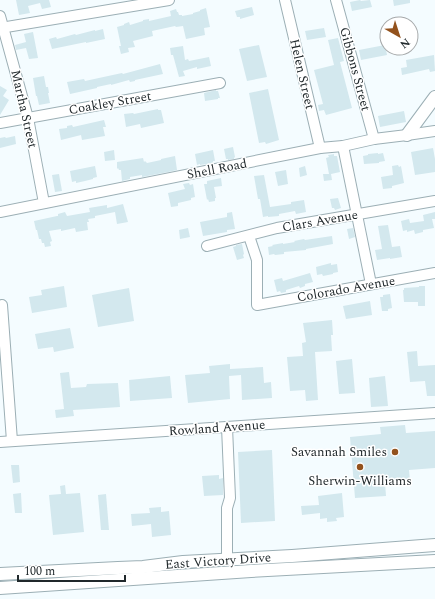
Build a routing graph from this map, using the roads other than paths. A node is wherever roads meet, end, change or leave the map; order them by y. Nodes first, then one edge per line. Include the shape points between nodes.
1 (169, 0) edge
2 (285, 0) edge
3 (336, 0) edge
4 (0, 16) edge
5 (2, 28) edge
6 (220, 83) dead end
7 (435, 97) edge
8 (28, 118) junction
9 (0, 123) edge
10 (435, 131) edge
11 (407, 135) junction
12 (374, 139) junction
13 (343, 146) junction
14 (320, 148) junction
15 (435, 201) edge
16 (44, 204) junction
17 (0, 212) edge
18 (356, 214) junction
19 (249, 236) junction
20 (207, 246) dead end
21 (435, 273) edge
22 (371, 284) junction
23 (2, 305) dead end
24 (435, 413) edge
25 (228, 427) junction
26 (12, 441) junction
27 (0, 442) edge
28 (435, 545) edge
29 (227, 559) junction
30 (435, 561) edge
31 (118, 568) junction
32 (0, 574) edge
33 (119, 581) junction
34 (0, 588) edge

1 - 5 street
2 - 14 street, Helen Street
3 - 12 street, Gibbons Street
4 - 5 street, Martha Street
5 - 8 street, Martha Street
6 - 8 street, Coakley Street
7 - 11 main road
8 - 9 street, Coakley Street
8 - 16 street, Martha Street
10 - 11 street, Shell Road
11 - 12 street, Shell Road
12 - 13 street, Shell Road
13 - 14 street, Shell Road
13 - 18 street
14 - 16 street, Shell Road
15 - 18 street, Clars Avenue
16 - 17 street, Shell Road
18 - 19 street, Clars Avenue via 277,228
18 - 22 street
19 - 20 street, Clars Avenue
19 - 22 street, Colorado Avenue via 257,260 256,305
21 - 22 street, Colorado Avenue
23 - 26 street
24 - 25 street, Rowland Avenue
25 - 26 street, Rowland Avenue
25 - 29 street via 230,498 227,508
26 - 27 street, Rowland Avenue
28 - 29 main road, East Victory Drive
29 - 31 main road, East Victory Drive
30 - 33 main road, East Victory Drive
31 - 32 main road, East Victory Drive
31 - 33 main road
33 - 34 main road, East Victory Drive

